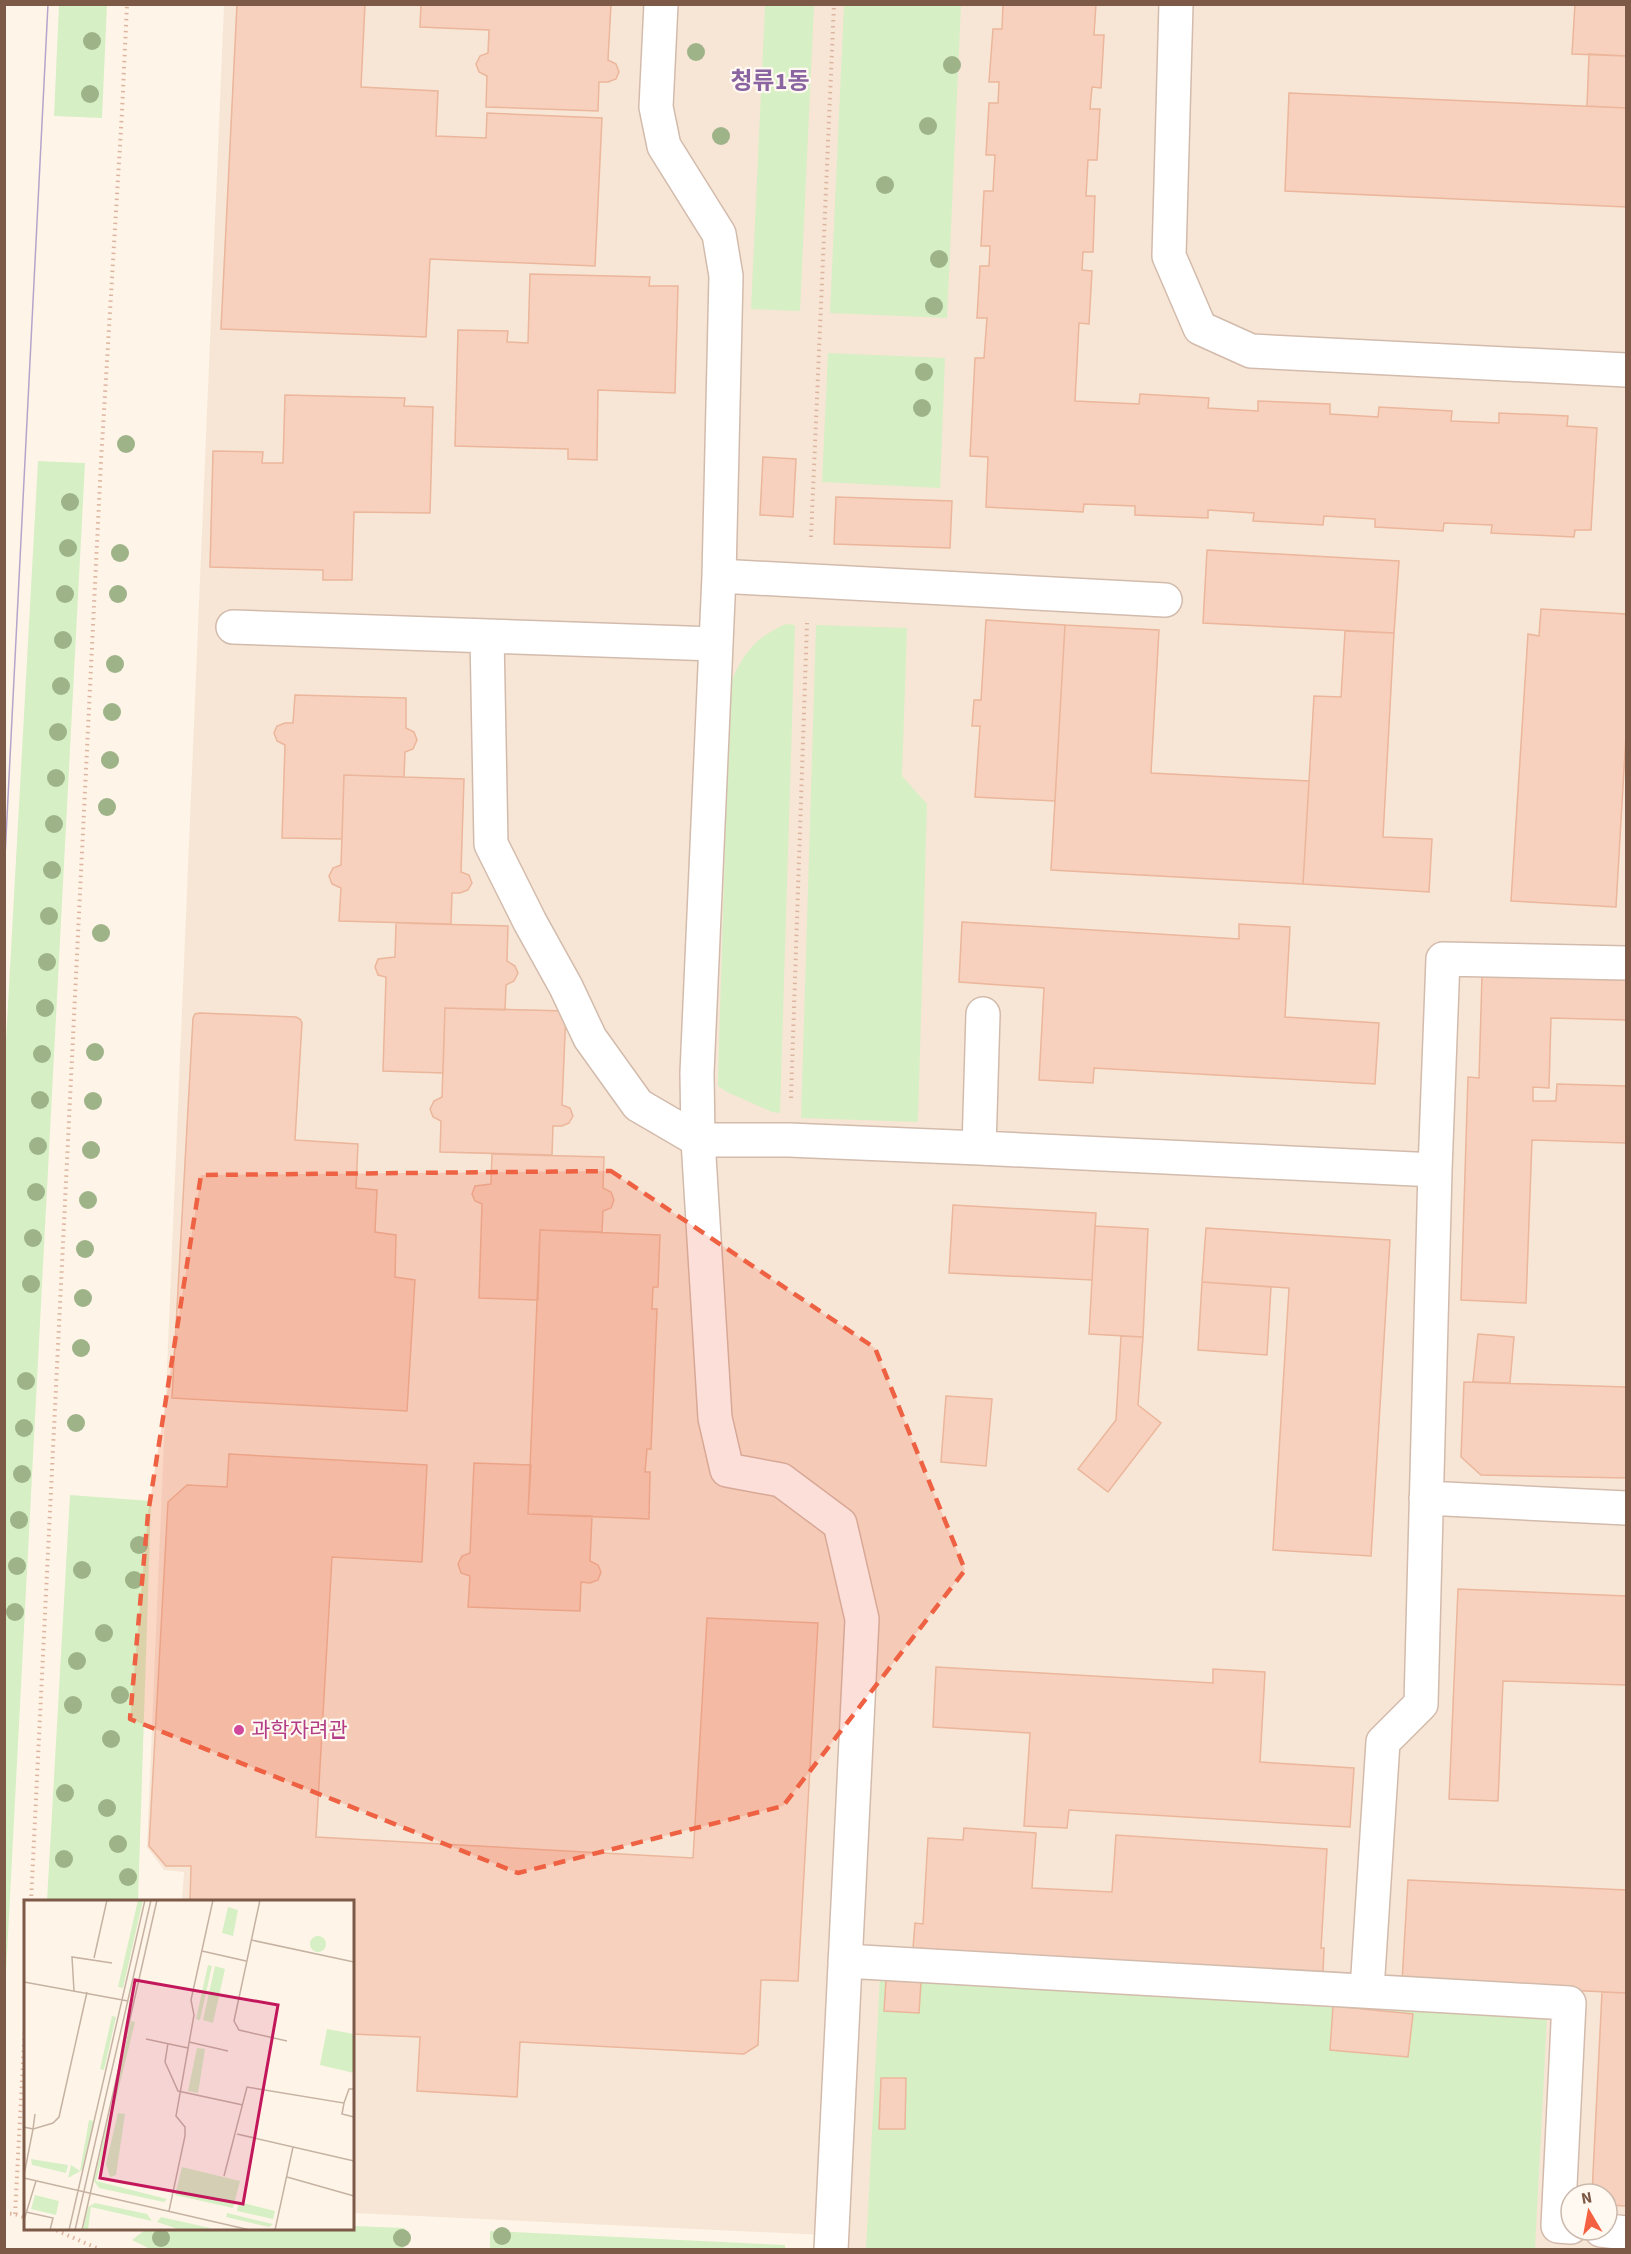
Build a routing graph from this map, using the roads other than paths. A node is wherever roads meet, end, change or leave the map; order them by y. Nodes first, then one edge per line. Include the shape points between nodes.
1 (661, 4) edge
2 (1176, 4) edge
3 (1626, 370) edge
4 (719, 576) junction
5 (1165, 600) dead end
6 (233, 627) dead end
7 (487, 636) junction
8 (715, 644) junction
9 (1626, 963) edge
10 (983, 1014) dead end
11 (698, 1140) junction
12 (979, 1148) junction
13 (1435, 1170) junction
14 (1426, 1498) junction
15 (1626, 1508) edge
16 (845, 1961) junction
17 (1367, 1990) junction
18 (1564, 2182) edge
19 (831, 2250) edge

1 - 4 street via 656,107 664,146 719,234 726,276
2 - 3 street via 1169,256 1200,328 1251,351
4 - 5 street
4 - 8 street
6 - 7 street
7 - 8 street
7 - 11 street via 490,844 590,1038 638,1105
8 - 11 street via 697,1073
9 - 13 street via 1443,959
10 - 12 street
11 - 12 street
11 - 16 street via 715,1418 727,1470 781,1480 840,1524 862,1619
12 - 13 street
13 - 14 street
14 - 15 street
14 - 17 street via 1421,1704 1383,1742
16 - 17 street
16 - 19 street
17 - 18 street via 1569,2003

